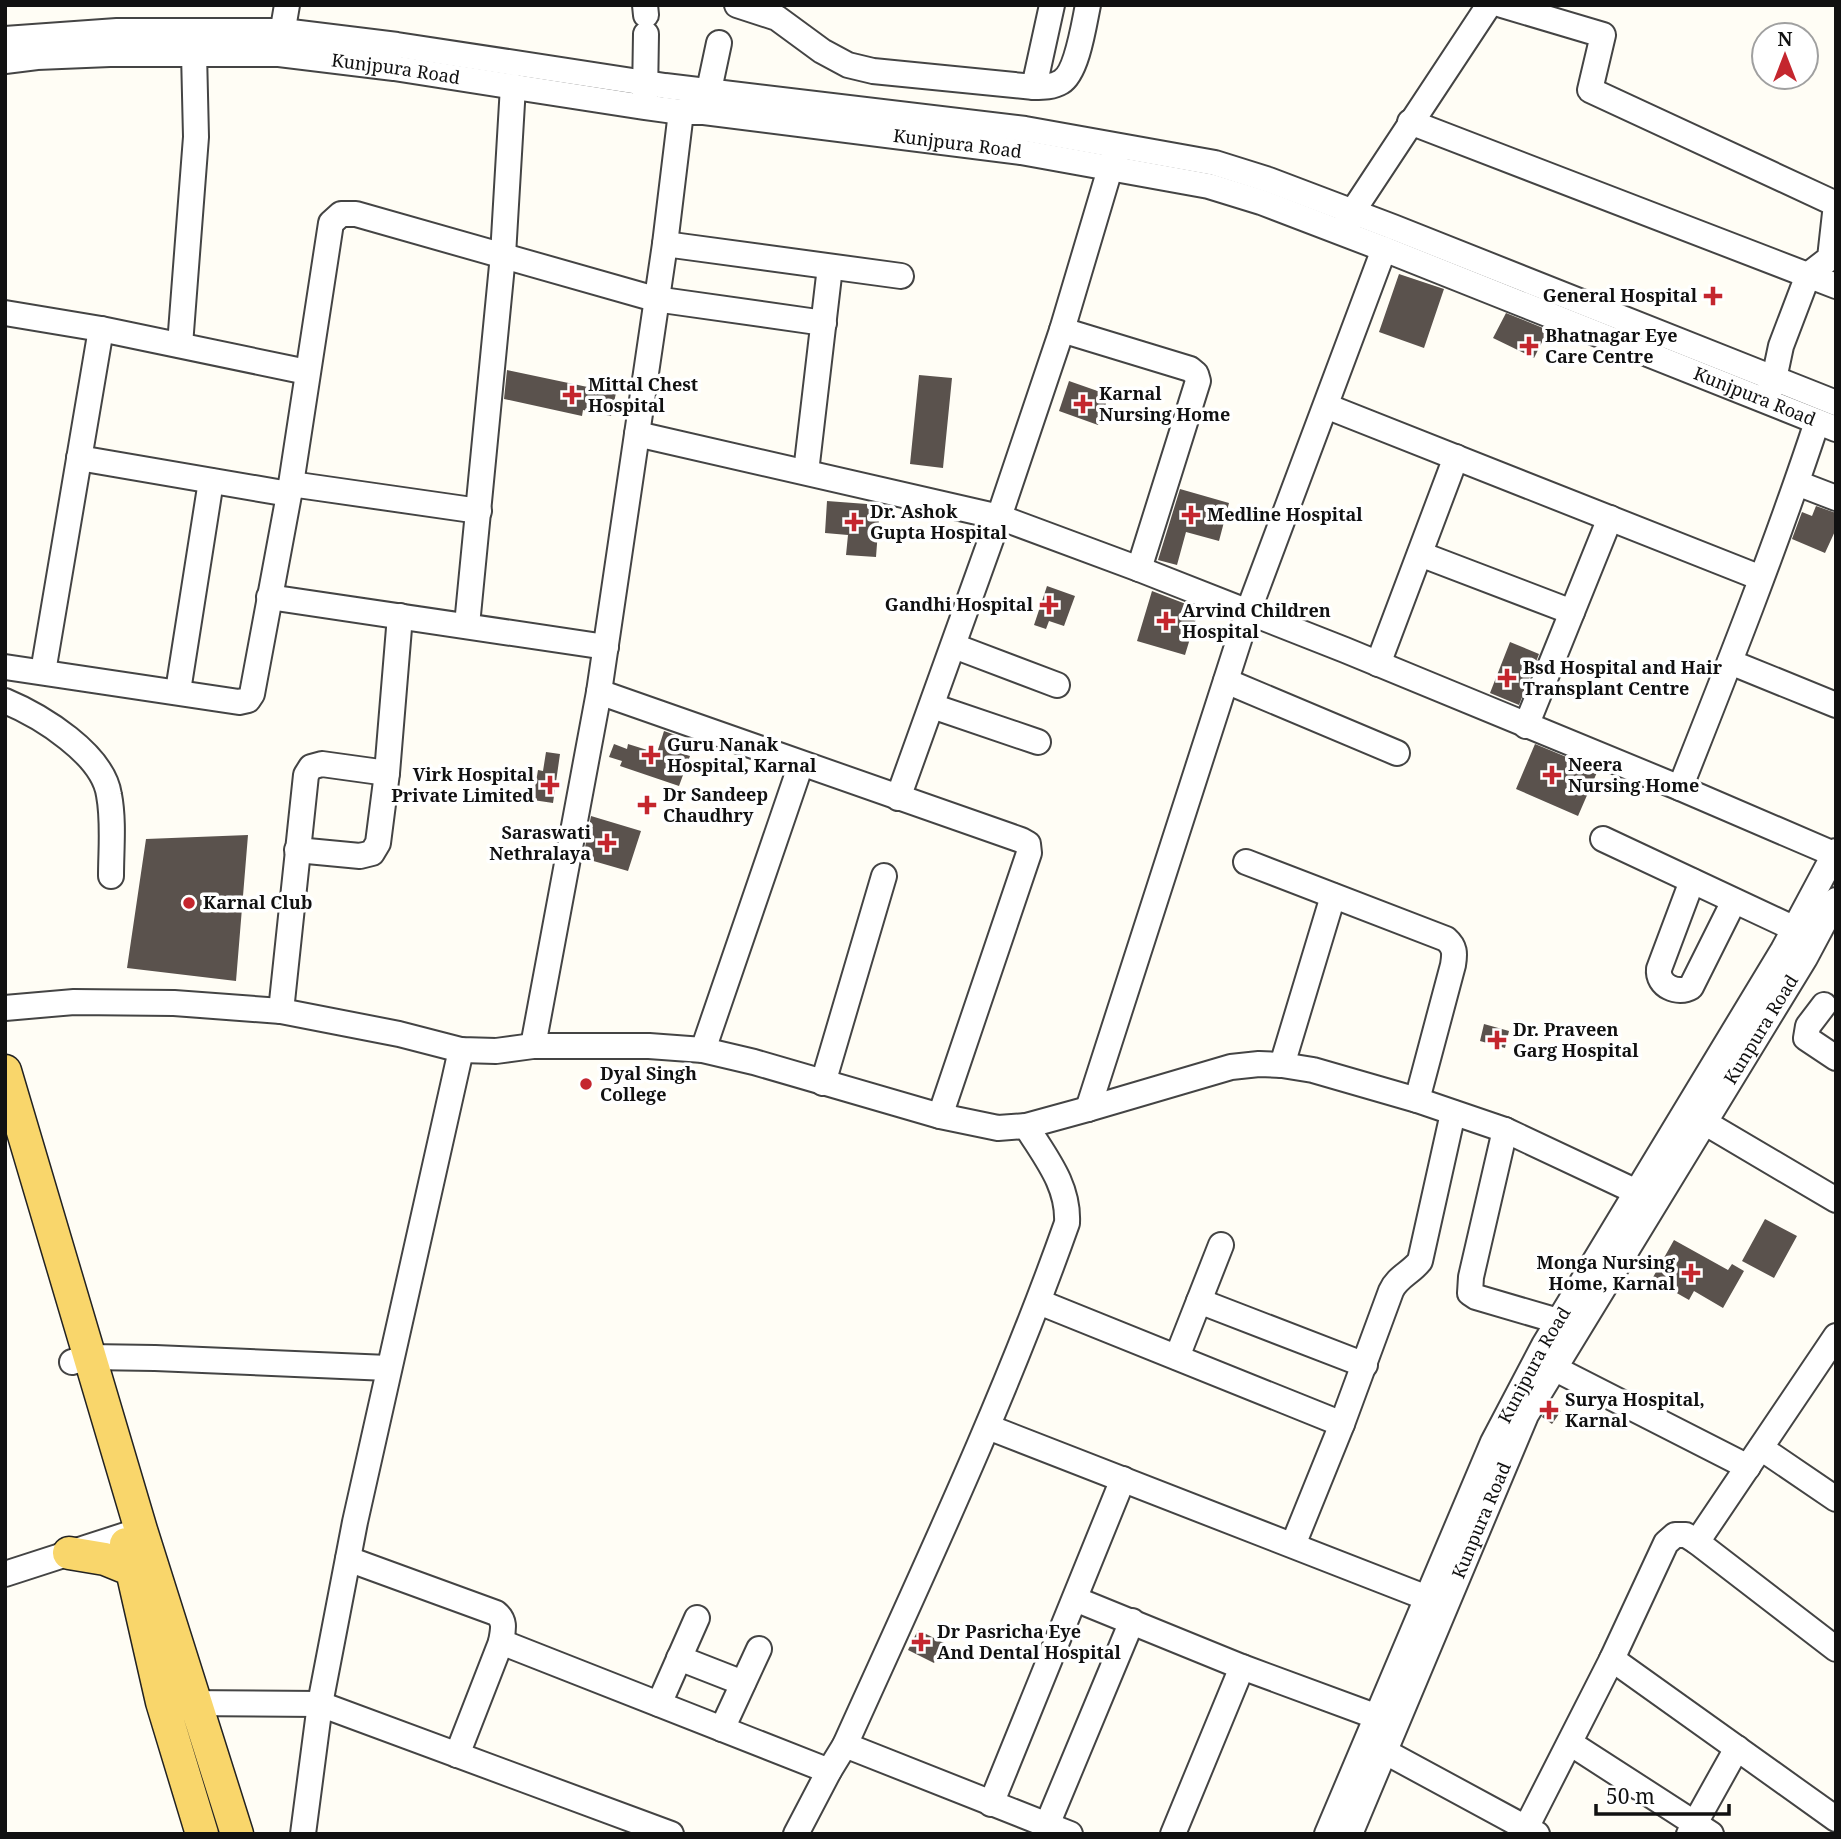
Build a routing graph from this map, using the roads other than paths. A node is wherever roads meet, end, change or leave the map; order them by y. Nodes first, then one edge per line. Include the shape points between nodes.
1 (286, 5) edge
2 (737, 5) edge
3 (1052, 5) edge
4 (1088, 5) edge
5 (1489, 5) edge
6 (1503, 5) edge
7 (646, 18) edge
8 (723, 25) edge
9 (5, 39) edge
10 (281, 43) junction
11 (43, 46) junction
12 (194, 53) junction
13 (5, 61) edge
14 (646, 82) junction
15 (513, 86) junction
16 (1034, 87) junction
17 (698, 104) junction
18 (644, 107) junction
19 (1410, 122) junction
20 (1114, 156) junction
21 (1348, 222) junction
22 (665, 244) junction
23 (1384, 249) junction
24 (503, 255) junction
25 (830, 267) junction
26 (1808, 275) junction
27 (901, 276) dead end
28 (1836, 286) edge
29 (656, 299) junction
30 (5, 313) edge
31 (824, 323) junction
32 (101, 329) junction
33 (1062, 330) junction
34 (180, 345) junction
35 (307, 372) junction
36 (1770, 390) junction
37 (1836, 404) edge
38 (1326, 406) junction
39 (1826, 425) edge
40 (637, 434) junction
41 (1456, 457) junction
42 (79, 458) junction
43 (806, 472) junction
44 (211, 481) junction
45 (1797, 483) junction
46 (290, 489) junction
47 (1836, 498) edge
48 (480, 511) junction
49 (999, 517) junction
50 (1610, 518) junction
51 (1420, 554) junction
52 (1139, 569) junction
53 (1761, 578) junction
54 (270, 597) junction
55 (1248, 612) junction
56 (1572, 612) junction
57 (400, 616) junction
58 (467, 625) junction
59 (954, 646) junction
60 (606, 647) junction
61 (1730, 662) junction
62 (1378, 664) junction
63 (5, 667) edge
64 (43, 672) junction
65 (1226, 681) junction
66 (1057, 685) dead end
67 (178, 691) junction
68 (599, 692) junction
69 (5, 701) edge
70 (932, 705) junction
71 (1836, 705) edge
72 (1526, 726) junction
73 (1038, 742) dead end
74 (1397, 753) dead end
75 (801, 764) junction
76 (387, 773) junction
77 (1680, 788) junction
78 (898, 798) junction
79 (1603, 839) dead end
80 (297, 850) junction
81 (1835, 854) edge
82 (1246, 862) dead end
83 (111, 876) dead end
84 (884, 876) dead end
85 (1692, 881) junction
86 (1333, 896) junction
87 (1836, 900) edge
88 (1734, 901) junction
89 (1805, 934) junction
90 (1788, 986) junction
91 (1830, 1007) edge
92 (5, 1008) edge
93 (281, 1011) junction
94 (533, 1046) junction
95 (461, 1050) junction
96 (703, 1050) junction
97 (1836, 1058) edge
98 (1282, 1065) junction
99 (5, 1071) edge
100 (823, 1083) junction
101 (1417, 1101) junction
102 (1088, 1109) junction
103 (1453, 1113) junction
104 (940, 1116) junction
105 (1695, 1117) junction
106 (1026, 1126) junction
107 (1504, 1130) junction
108 (5, 1134) edge
109 (23, 1164) junction
110 (1647, 1196) junction
111 (1836, 1200) edge
112 (1221, 1245) dead end
113 (1199, 1301) junction
114 (1039, 1302) junction
115 (1558, 1321) junction
116 (1836, 1336) edge
117 (1177, 1357) junction
118 (80, 1359) junction
119 (1545, 1364) junction
120 (1364, 1365) junction
121 (388, 1368) junction
122 (1342, 1424) junction
123 (988, 1427) junction
124 (1755, 1457) junction
125 (1123, 1479) junction
126 (1836, 1499) edge
127 (132, 1533) junction
128 (1697, 1542) junction
129 (1293, 1545) junction
130 (69, 1553) junction
131 (348, 1559) junction
132 (132, 1570) junction
133 (5, 1574) edge
134 (1075, 1599) junction
135 (1436, 1601) junction
136 (697, 1618) dead end
137 (1132, 1621) junction
138 (501, 1642) junction
139 (759, 1649) dead end
140 (1836, 1649) edge
141 (679, 1658) junction
142 (1612, 1659) junction
143 (1242, 1667) junction
144 (743, 1683) junction
145 (162, 1702) junction
146 (196, 1703) junction
147 (320, 1704) junction
148 (659, 1704) junction
149 (1386, 1720) junction
150 (722, 1729) junction
151 (1570, 1742) junction
152 (845, 1745) junction
153 (1375, 1746) junction
154 (1737, 1748) junction
155 (457, 1755) junction
156 (829, 1771) junction
157 (990, 1804) junction
158 (1836, 1819) edge
159 (1058, 1830) edge
160 (1698, 1830) edge
161 (1532, 1831) edge
162 (202, 1834) edge
163 (237, 1834) edge
164 (303, 1834) edge
165 (671, 1834) edge
166 (796, 1834) edge
167 (1173, 1834) edge
168 (1327, 1834) edge
169 (1350, 1834) edge

1 - 10 street
2 - 16 street via 777,18 848,65
3 - 16 street
4 - 16 street via 1072,71 1062,82
5 - 19 street
6 - 26 street via 1603,35 1590,90 1836,204 1830,258
7 - 14 street
8 - 17 street
9 - 11 street
10 - 11 street, Kunjpura Road via 194,29
10 - 12 street, Kunjpura Road
10 - 14 street, Kunjpura Road via 397,45
10 - 15 street, Kunjpura Road
11 - 12 street, Kunjpura Road
11 - 13 street
12 - 34 street via 196,137
14 - 17 street, Kunjpura Road
14 - 18 street
15 - 18 street, Kunjpura Road
15 - 24 street
17 - 18 street, Kunjpura Road
17 - 20 street, Kunjpura Road via 1021,152
17 - 22 street
19 - 21 street
19 - 26 street
20 - 21 street, Kunjpura Road via 1261,202
20 - 33 street
21 - 23 street, Kunjpura Road
21 - 36 street, Kunjpura Road
22 - 25 street
22 - 29 street
23 - 36 street, Kunjpura Road
23 - 38 street
24 - 29 street
24 - 35 street via 356,214 341,214 331,223
24 - 48 street
25 - 27 street
25 - 31 street
26 - 28 street
26 - 36 street
29 - 31 street
29 - 40 street
30 - 32 street
31 - 43 street
32 - 34 street
32 - 42 street
33 - 49 street
33 - 52 street via 1196,374 1198,381
34 - 35 street
35 - 46 street
36 - 37 street, Kunjpura Road
36 - 39 street, Kunjpura Road
38 - 41 street
38 - 55 street
39 - 45 street
40 - 43 street
40 - 60 street
41 - 50 street
41 - 51 street
42 - 44 street
42 - 64 street
43 - 49 street
44 - 46 street
44 - 67 street
45 - 47 street
45 - 53 street
46 - 48 street
46 - 54 street
48 - 58 street
49 - 52 street
49 - 59 street
50 - 53 street
50 - 56 street
51 - 56 street
51 - 62 street
52 - 55 street
53 - 61 street
54 - 57 street
54 - 67 street via 248,700
55 - 62 street
55 - 65 street
56 - 72 street
57 - 58 street
57 - 76 street
58 - 60 street
59 - 66 street
59 - 70 street
60 - 68 street
61 - 71 street
61 - 77 street
62 - 72 street
63 - 64 street
64 - 67 street
65 - 74 street
65 - 102 street
68 - 75 street
68 - 94 street
69 - 83 street via 53,727 92,759 104,776 110,795
70 - 73 street
70 - 78 street
72 - 77 street
75 - 78 street
75 - 96 street
76 - 80 street via 378,843 372,853
76 - 80 street via 322,764 311,767 306,775
77 - 81 street
78 - 104 street via 1028,844 1029,853
79 - 85 street
80 - 93 street
81 - 89 street, Kunjpura Road
82 - 86 street
84 - 100 street
85 - 88 street
85 - 88 street via 1659,969 1662,983 1681,990 1691,987
86 - 98 street
86 - 101 street via 1453,945 1453,965
87 - 89 street, Kunpura Road
88 - 89 street
89 - 90 street, Kunpura Road
89 - 105 street, Kunjpura Road
90 - 91 street
90 - 105 street, Kunpura Road
91 - 97 street via 1808,1026 1806,1038
92 - 93 street via 74,1002 174,1003
93 - 95 street
94 - 95 street
94 - 96 street
95 - 121 street
96 - 100 street
98 - 101 street
98 - 102 street via 1231,1067
99 - 109 main road
100 - 104 street
101 - 103 street
102 - 106 street
103 - 107 street
103 - 120 street via 1420,1261 1395,1283
104 - 106 street via 998,1129
105 - 110 street, Kunjpura Road
105 - 111 street
106 - 114 street via 1064,1188 1068,1205 1067,1223
107 - 110 street
107 - 115 street via 1470,1293
108 - 109 main road
109 - 118 main road
110 - 115 street, Kunjpura Road
110 - 119 street
112 - 113 street
113 - 117 street
113 - 120 street
114 - 117 street
114 - 123 street
115 - 119 street, Kunjpura Road
116 - 124 street
117 - 122 street
118 - 121 street
118 - 127 main road
119 - 124 street
119 - 135 street, Kunjpura Road via 1493,1442
120 - 122 street
121 - 131 street
122 - 129 street
123 - 125 street
123 - 152 street
124 - 126 street
124 - 128 street
125 - 129 street
125 - 134 street
127 - 130 street
127 - 132 main road
127 - 146 main road
128 - 140 street
128 - 142 street via 1675,1535 1666,1543
129 - 135 street
130 - 132 main road via 105,1559
130 - 133 street
131 - 138 street via 496,1612 504,1627
131 - 147 street
132 - 145 main road
134 - 137 street
134 - 157 street
135 - 149 street, Kunjpura Road
136 - 141 street
137 - 143 street
137 - 159 street
138 - 148 street
138 - 155 street
139 - 144 street
141 - 144 street
141 - 148 street
142 - 151 street
142 - 154 street
143 - 149 street
143 - 167 street
144 - 150 street
145 - 146 street
145 - 162 main road
146 - 147 street
146 - 163 main road
147 - 155 street
147 - 164 street
148 - 150 street
149 - 153 street, Kunjpura Road
150 - 156 street
151 - 160 street
151 - 161 street
152 - 156 street
152 - 157 street
153 - 161 street
153 - 168 street, Kunjpura Road
153 - 169 street
154 - 158 street
154 - 160 street
155 - 165 street
156 - 166 street
157 - 159 street

